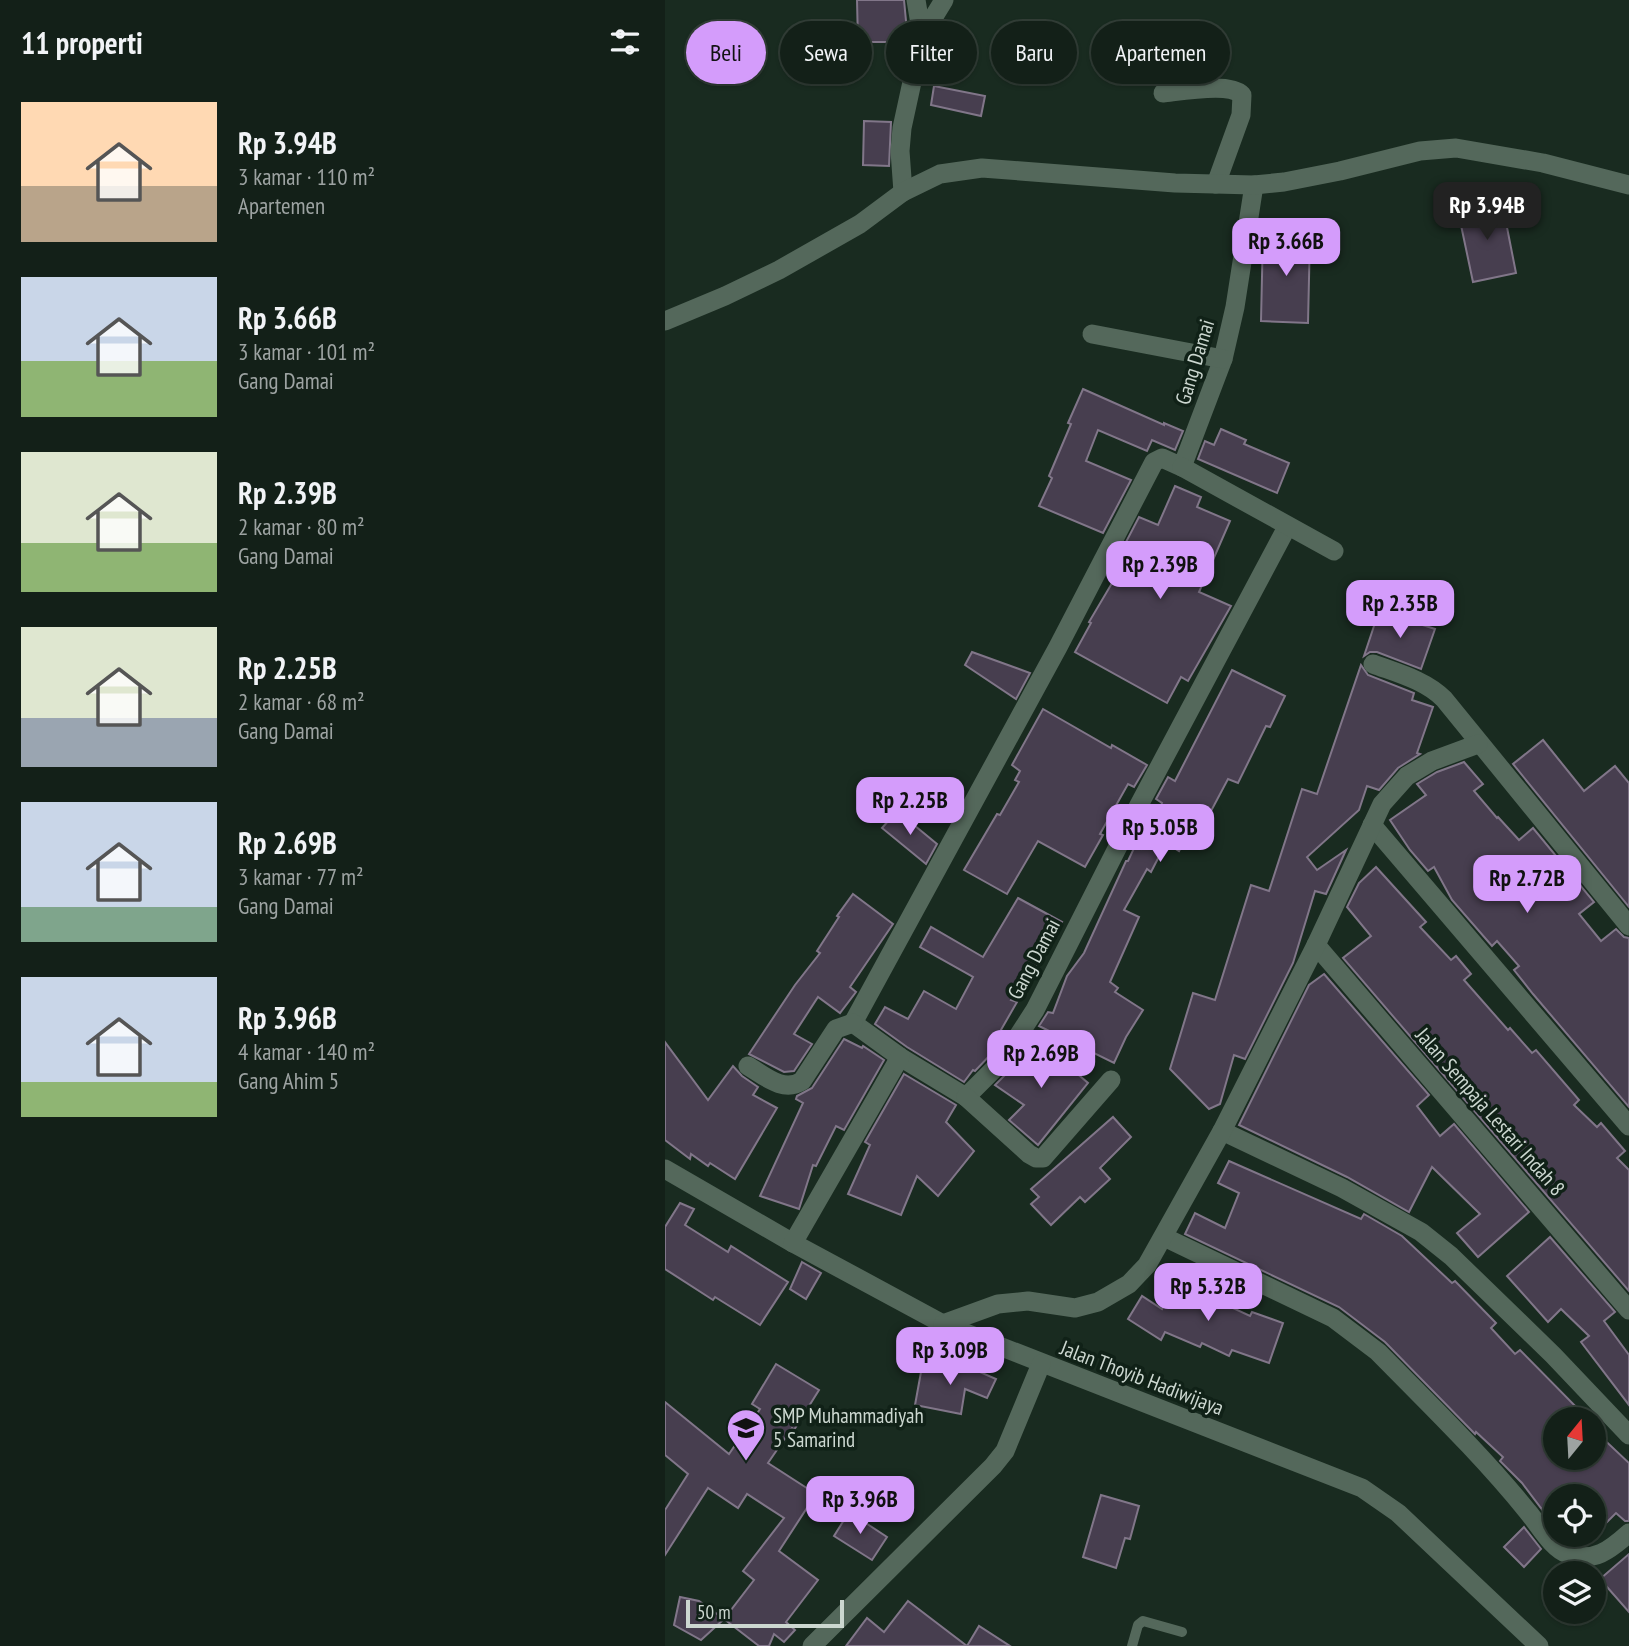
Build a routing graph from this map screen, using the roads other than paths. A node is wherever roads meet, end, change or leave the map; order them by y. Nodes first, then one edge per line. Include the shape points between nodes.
1 (916, 0) edge
2 (944, 0) edge
3 (920, 21) edge
4 (931, 21) edge
5 (912, 84) edge
6 (1163, 93) dead end
7 (1216, 184) junction
8 (1629, 185) edge
9 (1254, 186) junction
10 (903, 192) junction
11 (665, 321) edge
12 (1093, 334) dead end
13 (1223, 359) junction
14 (1182, 467) junction
15 (1287, 527) junction
16 (1334, 551) dead end
17 (1373, 664) dead end
18 (1478, 744) junction
19 (1371, 825) junction
20 (1629, 926) edge
21 (1316, 945) junction
22 (853, 1023) junction
23 (900, 1057) junction
24 (748, 1066) dead end
25 (1111, 1080) dead end
26 (966, 1097) junction
27 (1629, 1126) edge
28 (1222, 1131) junction
29 (665, 1169) edge
30 (1164, 1237) junction
31 (793, 1243) junction
32 (1629, 1310) edge
33 (943, 1324) junction
34 (1041, 1364) junction
35 (1629, 1436) edge
36 (1629, 1533) edge
37 (1182, 1632) dead end
38 (817, 1645) edge
39 (1132, 1646) edge
40 (1539, 1646) edge

1 - 3 street
2 - 4 street
5 - 10 street via 900,151
6 - 7 street via 1224,88 1242,94 1241,115
7 - 9 street
7 - 10 street via 982,167 940,174
8 - 9 street via 1543,163 1456,148 1420,151 1340,172
9 - 13 street, Gang Damai
10 - 11 street via 860,224 779,270
12 - 13 street
13 - 14 street, Gang Damai
14 - 15 street
14 - 22 street via 1162,458 1154,462
15 - 16 street
15 - 26 street, Gang Damai via 1035,1010 1002,1061
17 - 18 street via 1436,691
18 - 19 street via 1407,776
18 - 20 street
19 - 21 street
19 - 27 street
21 - 28 street
21 - 32 street, Jalan Sempaja Lestari Indah 8
22 - 23 street
22 - 24 street via 836,1029 796,1085 780,1084
23 - 26 street
23 - 31 street
25 - 26 street via 1043,1158 1029,1154
28 - 30 street
28 - 35 street via 1421,1232 1553,1355
29 - 31 street, Jalan Thoyib Hadiwijaya
30 - 33 street via 1129,1284 1098,1303 1075,1308 1028,1301 998,1304
30 - 36 street via 1355,1332 1507,1486 1565,1553 1585,1559 1597,1556
31 - 33 street, Jalan Thoyib Hadiwijaya
33 - 34 street, Jalan Thoyib Hadiwijaya
34 - 38 street via 1005,1451
34 - 40 street, Jalan Thoyib Hadiwijaya via 1362,1488 1398,1513
37 - 39 lane via 1143,1621

